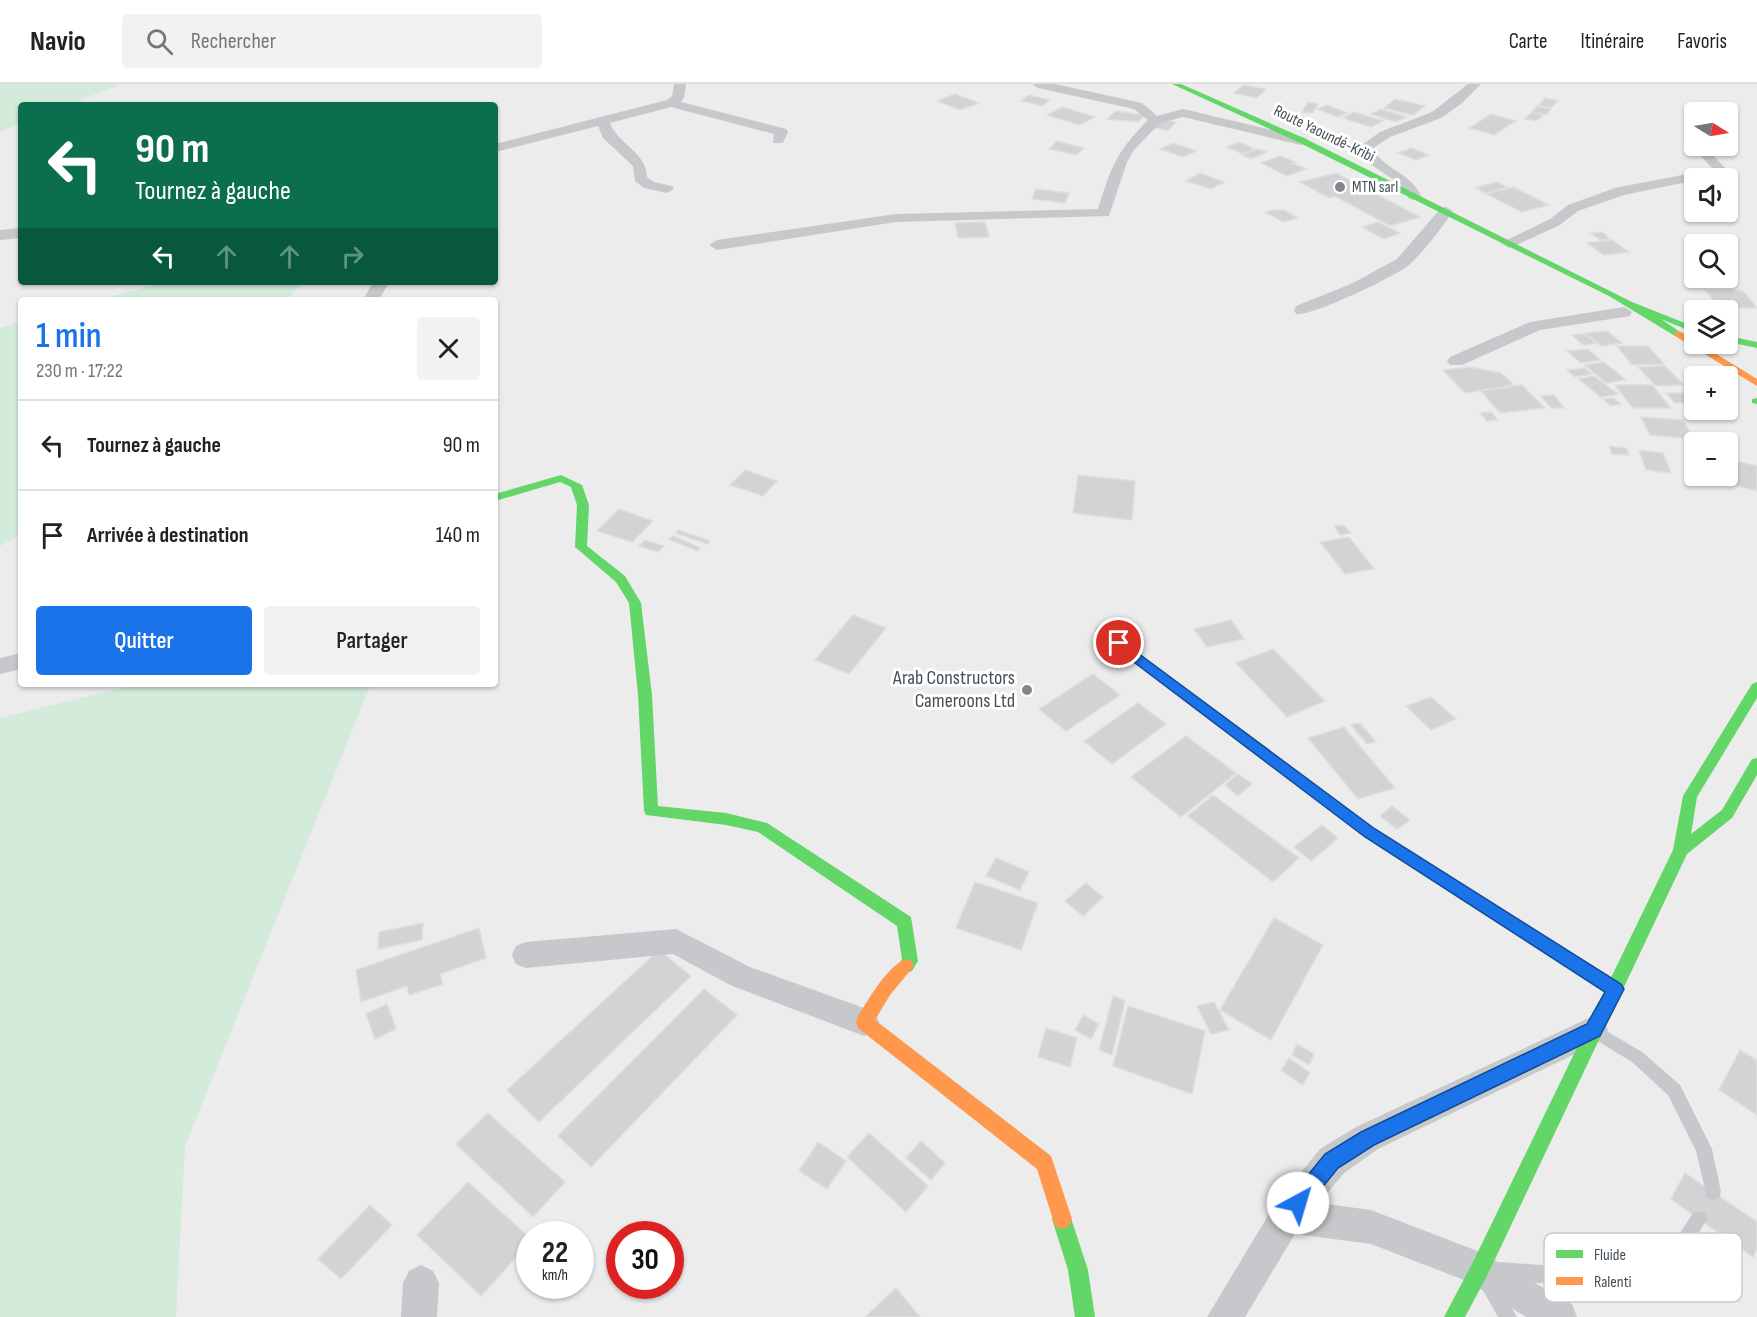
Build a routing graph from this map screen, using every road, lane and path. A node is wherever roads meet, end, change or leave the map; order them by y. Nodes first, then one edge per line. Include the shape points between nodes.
1 (680, 84) edge
2 (1038, 84) edge
3 (1175, 84) edge
4 (1475, 84) edge
5 (671, 103) junction
6 (602, 120) junction
7 (1155, 120) junction
8 (778, 140) dead end
9 (1303, 141) junction
10 (498, 147) edge
11 (1709, 156) edge
12 (667, 189) dead end
13 (1414, 196) junction
14 (1446, 211) junction
15 (18, 233) edge
16 (0, 236) edge
17 (1509, 243) junction
18 (717, 244) dead end
19 (1628, 309) junction
20 (1302, 310) dead end
21 (1684, 327) edge
22 (1738, 341) edge
23 (1757, 345) edge
24 (1456, 361) dead end
25 (1707, 366) edge
26 (1757, 383) edge
27 (498, 497) edge
28 (1101, 630) dead end
29 (18, 662) edge
30 (0, 666) edge
31 (1757, 687) edge
32 (1757, 764) edge
33 (1681, 850) junction
34 (526, 955) dead end
35 (1615, 989) junction
36 (864, 1022) junction
37 (1593, 1030) junction
38 (1713, 1192) dead end
39 (1287, 1216) junction
40 (1700, 1219) dead end
41 (1690, 1233) edge
42 (1480, 1269) junction
43 (1544, 1274) edge
44 (1085, 1317) edge
45 (1225, 1317) edge
46 (1454, 1317) edge
47 (1508, 1317) edge
48 (1559, 1317) edge

1 - 5 street via 678,98
2 - 7 street via 1138,106
3 - 9 main road, Route Yaoundé-Kribi
4 - 13 street via 1443,111 1377,137 1366,147 1373,158 1409,184
5 - 6 street
5 - 8 street via 781,132
6 - 10 street
6 - 12 street via 608,135 640,165 640,178 649,185
7 - 9 street via 1183,112
7 - 18 street via 1120,162 1104,213 896,218
9 - 13 main road, Route Yaoundé-Kribi
11 - 17 street via 1721,171 1620,191 1573,208 1555,222
13 - 14 main road, Route Yaoundé-Kribi
14 - 17 main road, Route Yaoundé-Kribi
14 - 20 street via 1403,262
15 - 16 street
17 - 19 main road, Route Yaoundé-Kribi
19 - 21 main road
19 - 24 street via 1536,326
19 - 25 main road
19 - 26 main road
22 - 23 main road
27 - 36 main road via 561,478 576,484 583,505 580,547 621,579 635,603 651,811 762,827 905,922 910,960 884,990
28 - 35 lane via 1370,833
29 - 30 street
31 - 33 main road via 1690,795
32 - 33 main road via 1727,814
33 - 35 main road
34 - 36 street via 676,941 740,976
35 - 37 main road
36 - 44 main road via 1044,1163 1078,1270
37 - 38 lane via 1637,1057 1674,1090 1704,1149
37 - 39 street via 1367,1138 1332,1161
37 - 42 main road
39 - 42 street via 1371,1227
39 - 45 street
40 - 41 lane
42 - 43 lane
42 - 46 main road
42 - 47 lane
42 - 48 street

